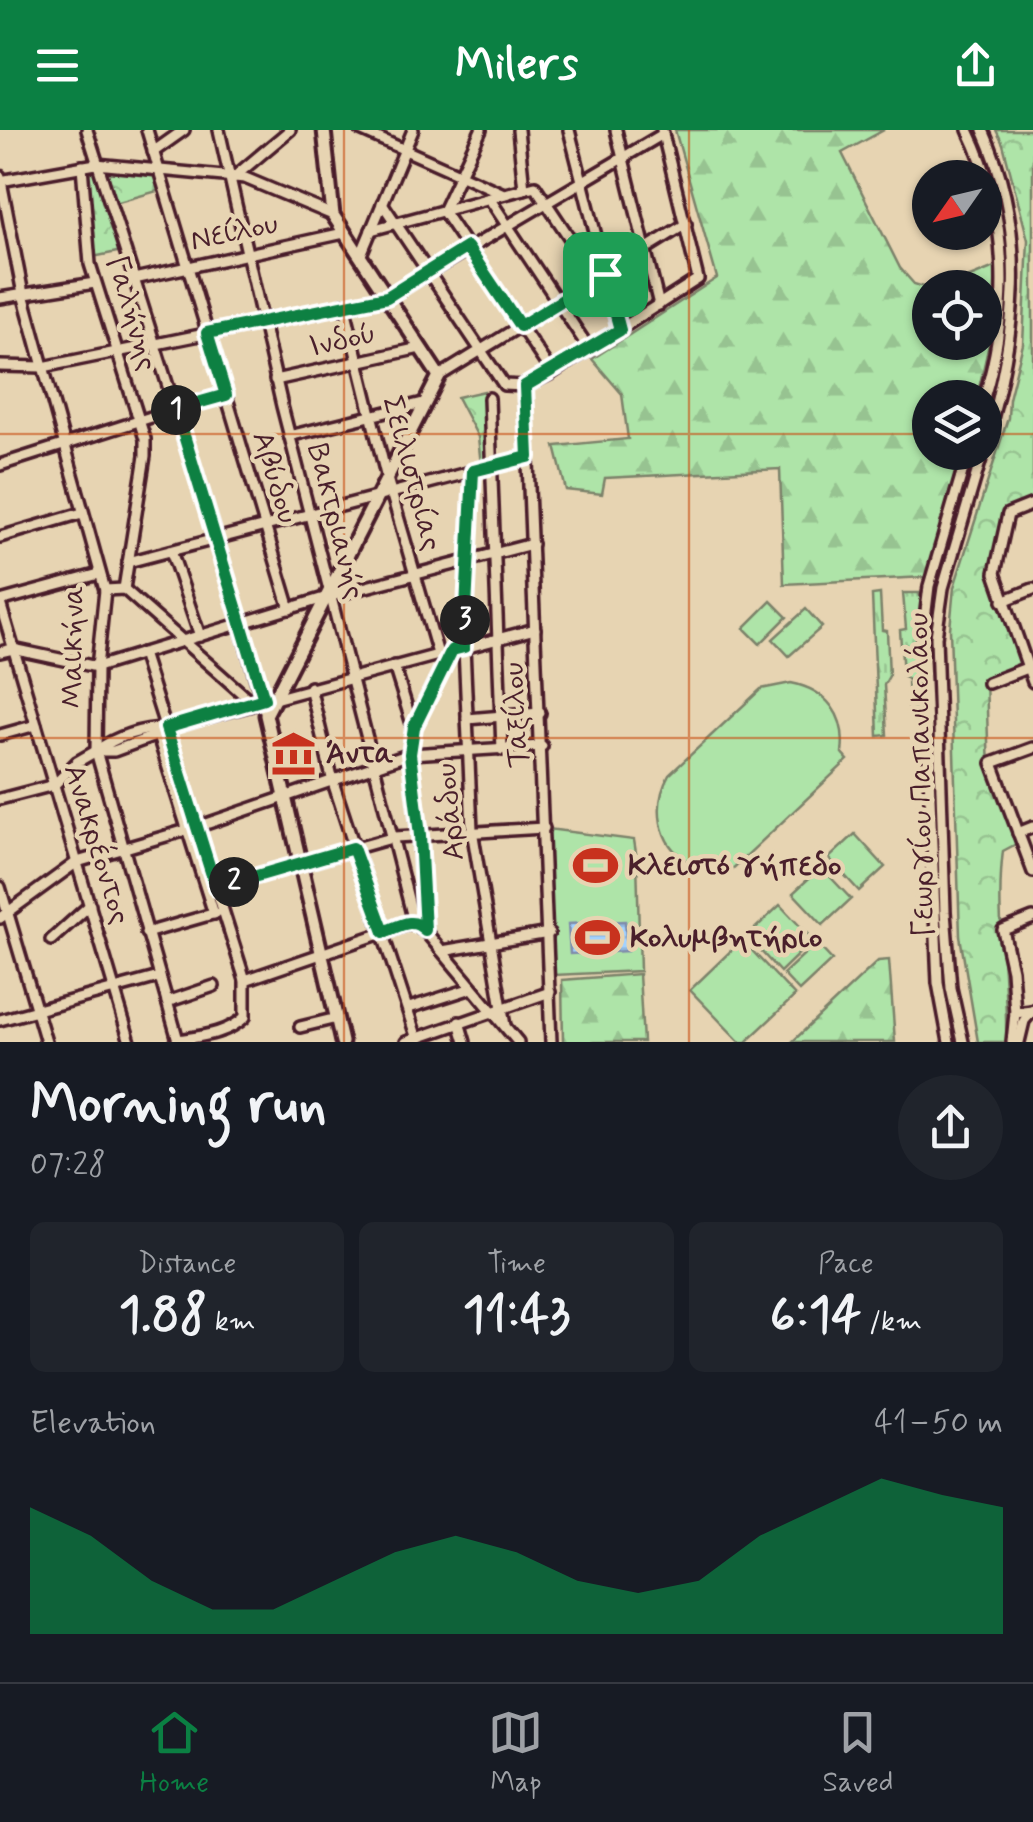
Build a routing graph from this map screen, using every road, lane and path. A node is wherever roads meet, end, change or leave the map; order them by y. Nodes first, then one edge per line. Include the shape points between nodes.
1 (87, 130) edge
2 (147, 130) edge
3 (184, 130) edge
4 (219, 130) edge
5 (290, 130) edge
6 (324, 130) edge
7 (360, 130) edge
8 (413, 130) edge
9 (480, 130) edge
10 (518, 130) edge
11 (569, 130) edge
12 (616, 130) edge
13 (968, 130) edge
14 (982, 130) edge
15 (663, 132) edge
16 (405, 150) junction
17 (153, 152) junction
18 (623, 158) junction
19 (96, 164) junction
20 (82, 166) junction
21 (158, 170) junction
22 (460, 174) junction
23 (232, 178) junction
24 (0, 179) edge
25 (583, 182) junction
26 (530, 187) junction
27 (504, 194) junction
28 (489, 198) junction
29 (546, 202) junction
30 (382, 204) junction
31 (442, 211) junction
32 (333, 215) junction
33 (396, 223) junction
34 (506, 224) junction
35 (686, 224) junction
36 (372, 230) junction
37 (344, 232) junction
38 (467, 247) junction
39 (645, 250) junction
40 (246, 254) junction
41 (360, 257) junction
42 (187, 266) junction
43 (428, 271) junction
44 (601, 276) junction
45 (134, 279) junction
46 (95, 284) junction
47 (23, 294) junction
48 (387, 297) junction
49 (0, 298) edge
50 (558, 302) junction
51 (344, 304) junction
52 (659, 306) junction
53 (262, 320) junction
54 (520, 326) junction
55 (620, 330) junction
56 (207, 333) junction
57 (155, 344) junction
58 (420, 348) junction
59 (480, 350) junction
60 (590, 350) junction
61 (115, 352) junction
62 (358, 362) junction
63 (0, 366) edge
64 (44, 367) junction
65 (552, 373) junction
66 (438, 376) junction
67 (276, 380) junction
68 (990, 380) edge
69 (1001, 380) edge
70 (525, 386) junction
71 (226, 395) junction
72 (489, 398) dead end
73 (423, 404) junction
74 (171, 411) junction
75 (372, 416) junction
76 (139, 422) junction
77 (289, 436) junction
78 (64, 447) junction
79 (528, 457) junction
80 (0, 465) edge
81 (492, 466) junction
82 (963, 470) edge
83 (978, 470) edge
84 (473, 471) junction
85 (386, 476) junction
86 (391, 492) junction
87 (376, 496) junction
88 (1033, 504) edge
89 (308, 512) junction
90 (82, 513) junction
91 (264, 524) junction
92 (0, 537) edge
93 (216, 538) junction
94 (532, 544) junction
95 (171, 551) junction
96 (494, 554) junction
97 (467, 561) junction
98 (128, 562) junction
99 (100, 574) junction
100 (414, 575) junction
101 (124, 589) junction
102 (1033, 589) edge
103 (105, 590) junction
104 (327, 595) junction
105 (1003, 600) junction
106 (0, 602) edge
107 (290, 609) junction
108 (242, 624) junction
109 (536, 628) junction
110 (200, 636) junction
111 (498, 638) junction
112 (183, 642) junction
113 (464, 647) junction
114 (13, 649) junction
115 (452, 650) junction
116 (0, 652) edge
117 (142, 653) junction
118 (438, 654) junction
119 (97, 666) junction
120 (394, 666) junction
121 (1030, 666) edge
122 (351, 676) junction
123 (1033, 682) edge
124 (988, 683) dead end
125 (310, 687) junction
126 (268, 698) junction
127 (252, 703) junction
128 (540, 714) junction
129 (266, 715) junction
130 (501, 717) junction
131 (467, 719) junction
132 (36, 725) junction
133 (414, 727) junction
134 (162, 732) junction
135 (0, 735) edge
136 (542, 746) junction
137 (1033, 748) edge
138 (502, 750) junction
139 (96, 751) junction
140 (468, 752) junction
141 (410, 754) junction
142 (376, 768) junction
143 (332, 782) junction
144 (54, 785) junction
145 (285, 796) junction
146 (0, 800) edge
147 (192, 828) junction
148 (544, 828) junction
149 (1033, 828) edge
150 (472, 832) junction
151 (1018, 833) junction
152 (420, 835) junction
153 (395, 837) junction
154 (353, 848) junction
155 (123, 849) junction
156 (77, 862) junction
157 (300, 863) junction
158 (1033, 872) edge
159 (0, 887) edge
160 (211, 889) junction
161 (90, 905) junction
162 (219, 912) junction
163 (4, 915) edge
164 (1033, 918) edge
165 (412, 922) junction
166 (425, 930) junction
167 (146, 932) junction
168 (384, 932) junction
169 (549, 934) junction
170 (52, 940) dead end
171 (492, 943) junction
172 (442, 951) junction
173 (322, 952) junction
174 (159, 976) junction
175 (245, 980) junction
176 (214, 986) dead end
177 (115, 988) junction
178 (472, 988) junction
179 (550, 992) junction
180 (166, 1002) junction
181 (409, 1008) junction
182 (37, 1010) junction
183 (497, 1010) junction
184 (1032, 1011) edge
185 (1015, 1013) junction
186 (337, 1018) junction
187 (0, 1020) edge
188 (459, 1022) junction
189 (300, 1027) dead end
190 (418, 1040) edge
191 (177, 1041) edge
192 (46, 1042) edge
193 (130, 1042) edge
194 (342, 1042) edge
195 (406, 1042) edge
196 (465, 1042) edge
197 (518, 1042) edge
198 (552, 1042) edge
199 (949, 1042) edge
200 (963, 1042) edge
201 (1016, 1042) edge

1 - 19 street
2 - 17 street, Αβύδου
3 - 17 street
4 - 23 street, Βακτριανής
5 - 23 street
6 - 32 street
7 - 16 street
8 - 16 street
9 - 22 street
10 - 26 street
11 - 25 street
12 - 18 street
13 - 68 street via 1002,248 1001,322
14 - 69 street via 1000,173 1016,266
15 - 18 street
15 - 35 street
16 - 22 street
16 - 30 street
17 - 21 street, Αβύδου
18 - 25 street
18 - 39 street
19 - 20 street
19 - 21 street
19 - 45 street
20 - 24 street
20 - 46 street, Γαλήνης
21 - 23 street
21 - 42 street, Αβύδου
22 - 27 street
22 - 31 street
23 - 32 street
23 - 40 street, Βακτριανής
24 - 47 street, Μαικήνα
25 - 29 street
25 - 44 street
26 - 27 street
26 - 29 street
27 - 28 street
28 - 31 street
28 - 34 street
29 - 34 street
29 - 44 street
30 - 33 street
30 - 36 street
31 - 33 street
31 - 38 street
32 - 37 street
33 - 36 street
33 - 43 street
34 - 38 street
34 - 50 street
35 - 39 street
35 - 52 street via 698,280
36 - 41 street
37 - 40 street, Νείλου
37 - 41 street
38 - 43 street
38 - 54 street
39 - 44 street
39 - 52 street
40 - 42 street, Νείλου
40 - 53 street, Βακτριανής
41 - 48 street
42 - 45 street, Νείλου
42 - 56 street, Αβύδου
43 - 48 street
43 - 59 street
44 - 50 street
44 - 55 street
45 - 57 street
46 - 47 street
46 - 61 street, Γαλήνης
47 - 49 street
47 - 64 street, Μαικήνα
48 - 51 street
48 - 58 street
50 - 54 street
50 - 60 street
51 - 53 street
51 - 62 street, Σειλιστρίας
52 - 55 street
53 - 56 street
53 - 67 street, Βακτριανής
54 - 59 street
54 - 65 street
55 - 60 street
56 - 57 street
56 - 71 street, Αβύδου
57 - 61 street
57 - 74 street
58 - 62 street, Ινδού
58 - 66 street
59 - 66 street
59 - 70 street via 504,385
60 - 65 street
61 - 64 street
61 - 76 street, Γαλήνης
62 - 67 street, Ινδού
62 - 75 street, Σειλιστρίας
63 - 64 street
64 - 78 street, Μαικήνα
65 - 70 street
66 - 73 street
67 - 77 street, Βακτριανής
70 - 79 street, Ταξίλου
71 - 74 street
71 - 91 street, Αβύδου
72 - 81 street
73 - 75 street
73 - 85 street
74 - 76 street
74 - 93 street
75 - 77 street
75 - 85 street, Σειλιστρίας
76 - 78 street
76 - 98 street, Γαλήνης via 146,456
77 - 89 street, Βακτριανής
78 - 80 street
78 - 90 street, Μαικήνα
79 - 81 street
79 - 94 street, Ταξίλου
81 - 84 street
81 - 96 street
82 - 199 street, Γεωργίου Παπανικολάου via 928,586 923,636 938,983
83 - 200 street, Γεωργίου Παπανικολάου via 936,636 951,988
84 - 86 street
84 - 97 street, Αράδου
85 - 86 street, Σειλιστρίας
85 - 87 street
86 - 87 street
86 - 100 street, Σειλιστρίας
87 - 89 street
87 - 104 street
88 - 105 street via 1008,514 995,574
89 - 91 street
89 - 104 street, Βακτριανής
90 - 92 street
90 - 99 street, Μαικήνα
91 - 93 street
91 - 107 street, Αβύδου
93 - 95 street
93 - 108 street
94 - 96 street
94 - 109 street, Ταξίλου
95 - 98 street
95 - 110 street
96 - 97 street
96 - 111 street
97 - 100 street
97 - 113 street, Αράδου
98 - 101 street, Γαλήνης
99 - 103 street, Μαικήνα
99 - 106 street
100 - 104 street
100 - 118 street, Σειλιστρίας
101 - 103 street
101 - 112 street
102 - 105 street
103 - 119 street, Μαικήνα
104 - 107 street
104 - 122 street, Βακτριανής
104 - 126 street
105 - 121 street
106 - 114 street, Ανακρέοντος
107 - 108 street
108 - 110 street
108 - 126 street
109 - 111 street
109 - 128 street, Ταξίλου
110 - 112 street
111 - 113 street
111 - 130 street
112 - 117 street
112 - 127 street
113 - 115 street
113 - 131 street, Αράδου
114 - 116 street
114 - 119 street
114 - 132 street, Ανακρέοντος
115 - 118 street
115 - 133 street
117 - 119 street
117 - 134 street
118 - 120 street
119 - 139 street, Μαικήνα
120 - 122 street
120 - 133 street
121 - 123 street
121 - 124 street
122 - 125 street
122 - 142 street, Βακτριανής
125 - 126 street
125 - 143 street
126 - 127 street
126 - 129 street
127 - 129 street
127 - 134 street
128 - 130 street
128 - 136 street, Ταξίλου
129 - 145 street
130 - 131 street
130 - 138 street
131 - 140 street, Αράδου
132 - 135 street
132 - 144 street, Ανακρέοντος
133 - 141 street
134 - 139 street
134 - 147 street
136 - 138 street
136 - 148 street, Ταξίλου
137 - 151 street via 992,763
138 - 140 street
139 - 144 street
139 - 155 street, Μαικήνα
140 - 141 street
140 - 150 street, Αράδου
141 - 142 street
141 - 152 street
142 - 143 street
142 - 153 street, Βακτριανής
143 - 145 street
143 - 154 street
144 - 146 street
144 - 156 street, Ανακρέοντος
145 - 147 street
145 - 157 street
147 - 155 street
147 - 160 street
148 - 150 street
148 - 169 street, Ταξίλου
149 - 151 street
150 - 152 street
150 - 171 street, Αράδου
151 - 158 street
152 - 153 street
152 - 166 street
153 - 154 street
153 - 165 street, Βακτριανής
154 - 157 street
154 - 168 street
155 - 156 street
155 - 167 street, Μαικήνα
156 - 161 street, Ανακρέοντος
156 - 163 street
157 - 160 street
157 - 173 street
159 - 163 street
160 - 162 street
161 - 170 street
161 - 177 street, Ανακρέοντος
162 - 167 street
162 - 175 street
163 - 182 street
164 - 185 street via 1003,930
165 - 166 street
165 - 168 street
166 - 172 street
167 - 174 street, Μαικήνα
168 - 173 street
168 - 181 street
169 - 171 street
169 - 179 street, Ταξίλου
171 - 172 street
171 - 183 street, Αράδου
172 - 178 street
173 - 175 street
173 - 186 street
174 - 177 street
174 - 180 street, Μαικήνα
175 - 191 street via 245,1017 221,1032
176 - 180 street
177 - 182 street
177 - 193 street, Ανακρέοντος
178 - 181 street
178 - 183 street
179 - 183 street
179 - 198 street, Ταξίλου
180 - 191 street, Μαικήνα
181 - 190 street
182 - 187 street
182 - 192 street
183 - 188 street
183 - 197 street
184 - 185 street
184 - 201 street
185 - 201 street
186 - 189 street
186 - 194 street
188 - 190 street
188 - 196 street
190 - 195 street

